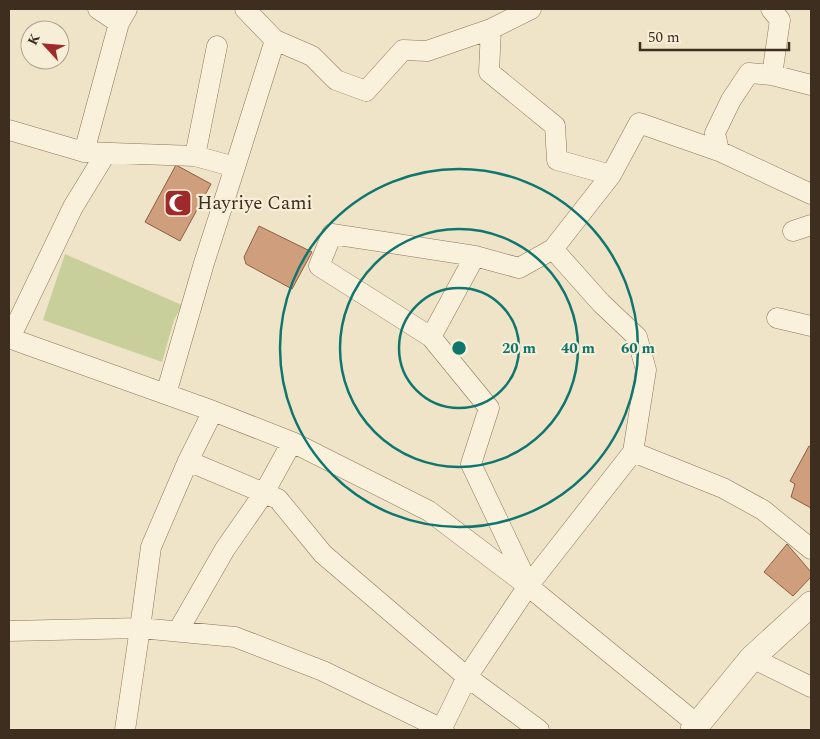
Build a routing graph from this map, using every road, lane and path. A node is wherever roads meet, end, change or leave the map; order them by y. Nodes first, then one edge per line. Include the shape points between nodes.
1 (98, 9) edge
2 (245, 9) edge
3 (530, 9) edge
4 (771, 9) edge
5 (123, 16) edge
6 (491, 28) junction
7 (275, 40) junction
8 (217, 46) dead end
9 (772, 75) junction
10 (811, 85) edge
11 (9, 130) edge
12 (719, 151) junction
13 (84, 152) junction
14 (106, 153) junction
15 (195, 156) junction
16 (235, 167) junction
17 (611, 175) junction
18 (811, 194) edge
19 (553, 249) junction
20 (475, 256) junction
21 (777, 318) dead end
22 (811, 326) edge
23 (431, 337) junction
24 (9, 338) edge
25 (166, 394) junction
26 (213, 411) junction
27 (292, 442) junction
28 (633, 452) junction
29 (188, 461) junction
30 (264, 493) junction
31 (811, 549) edge
32 (528, 586) junction
33 (811, 604) edge
34 (140, 628) junction
35 (9, 631) edge
36 (178, 632) junction
37 (752, 658) junction
38 (467, 676) junction
39 (811, 688) edge
40 (443, 729) edge
41 (697, 729) edge
42 (125, 730) edge
43 (539, 730) edge

1 - 5 street
2 - 7 street
3 - 6 street
4 - 9 street via 780,20
5 - 13 street
6 - 7 street via 427,51 403,50 366,91 336,80 312,56
6 - 17 street via 489,72 555,126 557,160
7 - 16 street
8 - 15 street
9 - 10 street
9 - 12 street via 749,73 731,100 716,133
11 - 13 street
12 - 17 street via 639,123
12 - 18 street
13 - 14 street
14 - 15 street
14 - 24 street via 72,207
15 - 16 street
16 - 25 street
17 - 19 street
19 - 20 street via 519,268
19 - 28 street via 637,337 646,370
20 - 23 street
20 - 23 street via 332,234 319,266
21 - 22 street
23 - 32 street via 489,408 471,464
24 - 25 street
25 - 26 street
26 - 27 street
26 - 29 street
27 - 30 street
27 - 32 street via 429,511
28 - 31 street via 723,488 763,510
28 - 32 street
29 - 30 street
29 - 34 street via 152,547
30 - 36 street via 225,549
30 - 38 street via 278,499 323,554
32 - 38 street
32 - 41 street
33 - 37 street
34 - 35 street
34 - 36 street
34 - 42 street
36 - 40 street via 235,637 324,671
37 - 39 street
37 - 41 street
38 - 40 street
38 - 43 street

